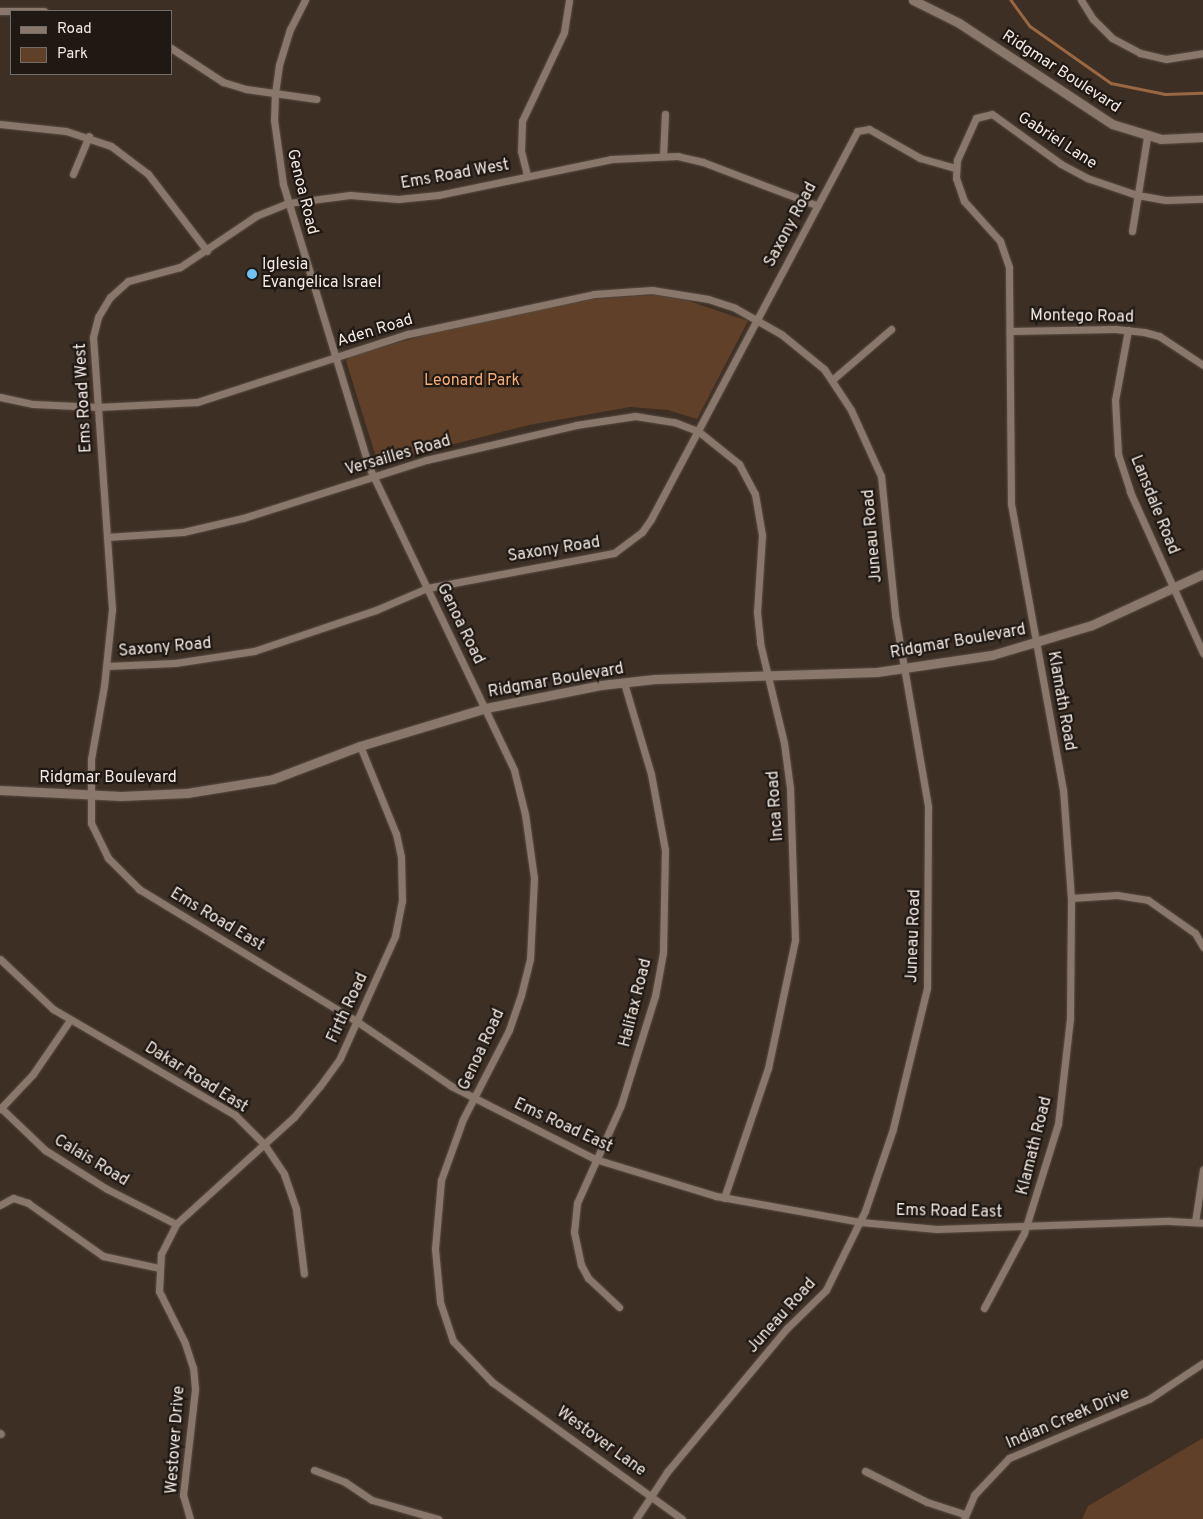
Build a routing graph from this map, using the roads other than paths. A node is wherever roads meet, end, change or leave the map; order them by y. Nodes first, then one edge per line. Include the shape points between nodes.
1 (305, 0) edge
2 (568, 0) edge
3 (913, 0) edge
4 (1081, 0) edge
5 (172, 49) edge
6 (1203, 53) edge
7 (275, 94) junction
8 (316, 99) dead end
9 (665, 114) dead end
10 (0, 124) edge
11 (89, 136) junction
12 (1148, 137) junction
13 (1203, 137) edge
14 (664, 156) junction
15 (956, 168) junction
16 (73, 174) dead end
17 (527, 175) junction
18 (1137, 195) junction
19 (1203, 199) edge
20 (288, 203) junction
21 (816, 205) junction
22 (1132, 232) dead end
23 (208, 251) junction
24 (756, 320) junction
25 (891, 329) dead end
26 (1128, 330) junction
27 (1010, 331) junction
28 (336, 356) junction
29 (1203, 365) edge
30 (832, 380) junction
31 (0, 397) edge
32 (98, 408) junction
33 (698, 431) junction
34 (373, 477) junction
35 (107, 537) junction
36 (1203, 574) edge
37 (427, 588) junction
38 (1175, 588) junction
39 (1037, 644) junction
40 (1203, 653) edge
41 (107, 666) junction
42 (904, 668) junction
43 (769, 676) junction
44 (624, 683) junction
45 (486, 708) junction
46 (360, 746) junction
47 (0, 790) edge
48 (89, 795) junction
49 (1071, 898) junction
50 (1203, 947) edge
51 (0, 959) edge
52 (70, 1020) junction
53 (358, 1022) junction
54 (474, 1098) junction
55 (1, 1109) edge
56 (264, 1144) junction
57 (595, 1159) junction
58 (1203, 1170) edge
59 (724, 1198) junction
60 (0, 1205) edge
61 (860, 1222) junction
62 (1195, 1222) junction
63 (1203, 1223) edge
64 (176, 1224) junction
65 (1027, 1226) junction
66 (159, 1268) junction
67 (304, 1274) dead end
68 (620, 1307) dead end
69 (984, 1308) dead end
70 (1203, 1363) edge
71 (502, 1389) joint
72 (314, 1470) dead end
73 (864, 1471) dead end
74 (651, 1496) junction
75 (964, 1517) edge
76 (190, 1519) edge
77 (438, 1519) edge
78 (636, 1519) edge
79 (682, 1519) edge

1 - 7 street, Genoa Road via 290,29 279,65
2 - 17 street via 564,32 522,121 521,151
3 - 12 street, Ridgmar Boulevard via 959,23 1112,124
4 - 6 street via 1093,19 1112,38 1140,53 1166,59
5 - 7 street via 218,79 246,89
7 - 8 street
7 - 20 street, Genoa Road via 276,147
9 - 14 street
10 - 11 street via 27,124
11 - 16 street
11 - 23 street via 126,156 148,174
12 - 13 street, Ridgmar Boulevard via 1174,140
12 - 18 street
14 - 17 street, Ems Road West via 612,159
14 - 21 street, Ems Road West via 702,162
15 - 18 street, Gabriel Lane via 968,130 976,118 992,114 1061,164 1087,178
15 - 21 street, Saxony Road via 920,158 869,128 861,129 852,137
15 - 27 street, Klamath Road via 956,178 967,206 1004,249 1009,267
17 - 20 street, Ems Road West via 438,195 398,199 350,195
18 - 19 street, Gabriel Lane via 1166,200
18 - 22 street
20 - 23 street, Ems Road West via 256,216
20 - 28 street, Genoa Road
21 - 24 street, Saxony Road
23 - 32 street, Ems Road West via 180,267 128,281 110,297 98,317 93,337
24 - 28 street, Aden Road via 708,299 677,292 594,294 408,334
24 - 30 street, Juneau Road via 802,348
24 - 33 street, Saxony Road
25 - 30 street
26 - 27 street, Montego Road
26 - 29 street, Montego Road via 1159,336
26 - 38 street, Lansdale Road via 1115,400 1118,454 1130,492
27 - 39 street, Klamath Road via 1011,504
28 - 32 street, Aden Road via 197,402
28 - 34 street, Genoa Road
30 - 42 street, Juneau Road via 851,410 881,476 895,615
31 - 32 street, Aden Road via 33,404
32 - 35 street, Ems Road West
33 - 34 street, Versailles Road via 674,422 635,416 505,441
33 - 37 street, Saxony Road via 642,532 614,553
33 - 43 street, Inca Road via 739,464 755,494 762,535 757,612 760,643
34 - 35 street, Versailles Road via 243,518 183,532
34 - 37 street, Genoa Road
35 - 41 street, Ems Road West via 112,609
36 - 38 street, Ridgmar Boulevard
37 - 41 street, Saxony Road via 376,610 254,651 175,663
37 - 45 street, Genoa Road
38 - 39 street, Ridgmar Boulevard via 1092,625
38 - 40 street, Lansdale Road
39 - 42 street, Ridgmar Boulevard via 992,655
39 - 49 street, Klamath Road via 1063,790
41 - 48 street, Ems Road West via 91,759
42 - 43 street, Ridgmar Boulevard via 830,675
42 - 61 street, Juneau Road via 929,814 927,988 893,1129
43 - 44 street, Ridgmar Boulevard
43 - 59 street, Inca Road via 790,788 795,940 768,1068
44 - 45 street, Ridgmar Boulevard
44 - 57 street, Halifax Road via 660,817 665,850 665,916 655,996 621,1105
45 - 46 street, Ridgmar Boulevard
45 - 54 street, Genoa Road via 514,770 522,797 534,878 533,914 530,959 521,995 509,1030
46 - 48 street, Ridgmar Boulevard via 273,779 247,784 159,795
46 - 53 street, Firth Road via 396,834 402,879 395,936
47 - 48 street, Ridgmar Boulevard
48 - 53 street, Ems Road East via 90,823 100,845 120,872 139,889
49 - 50 street via 1117,895 1148,900 1195,934
49 - 65 street, Klamath Road via 1070,1018 1062,1105
51 - 52 street, Dakar Road East via 22,983
52 - 55 street via 33,1074
52 - 56 street, Dakar Road East via 222,1107
53 - 54 street, Ems Road East
53 - 56 street, Firth Road via 340,1058 320,1086
54 - 57 street, Ems Road East
54 - 71 street, Genoa Road via 447,1160 438,1196 437,1279 440,1302 453,1341
55 - 64 street, Calais Road via 45,1150 107,1189
56 - 64 street, Firth Road
56 - 67 street, Dakar Road East via 284,1174 296,1209
57 - 59 street, Ems Road East
57 - 68 street, Halifax Road via 577,1203 576,1248 588,1278
58 - 62 street
59 - 61 street, Ems Road East
60 - 66 street via 13,1198 28,1203 103,1256
61 - 65 street, Ems Road East via 937,1229
61 - 74 street, Juneau Road via 826,1290 787,1328 667,1472
62 - 63 street, Ems Road East
62 - 65 street, Ems Road East
64 - 66 street, Westover Drive via 160,1254
65 - 69 street, Klamath Road
66 - 76 street, Westover Drive via 159,1291 185,1343 193,1368 195,1388 183,1495
70 - 75 street, Indian Creek Drive via 1149,1399 1010,1458 984,1481
71 - 74 street, Westover Lane
72 - 77 street via 345,1482 372,1500
73 - 75 street
74 - 78 street, Juneau Road
74 - 79 street, Westover Lane

